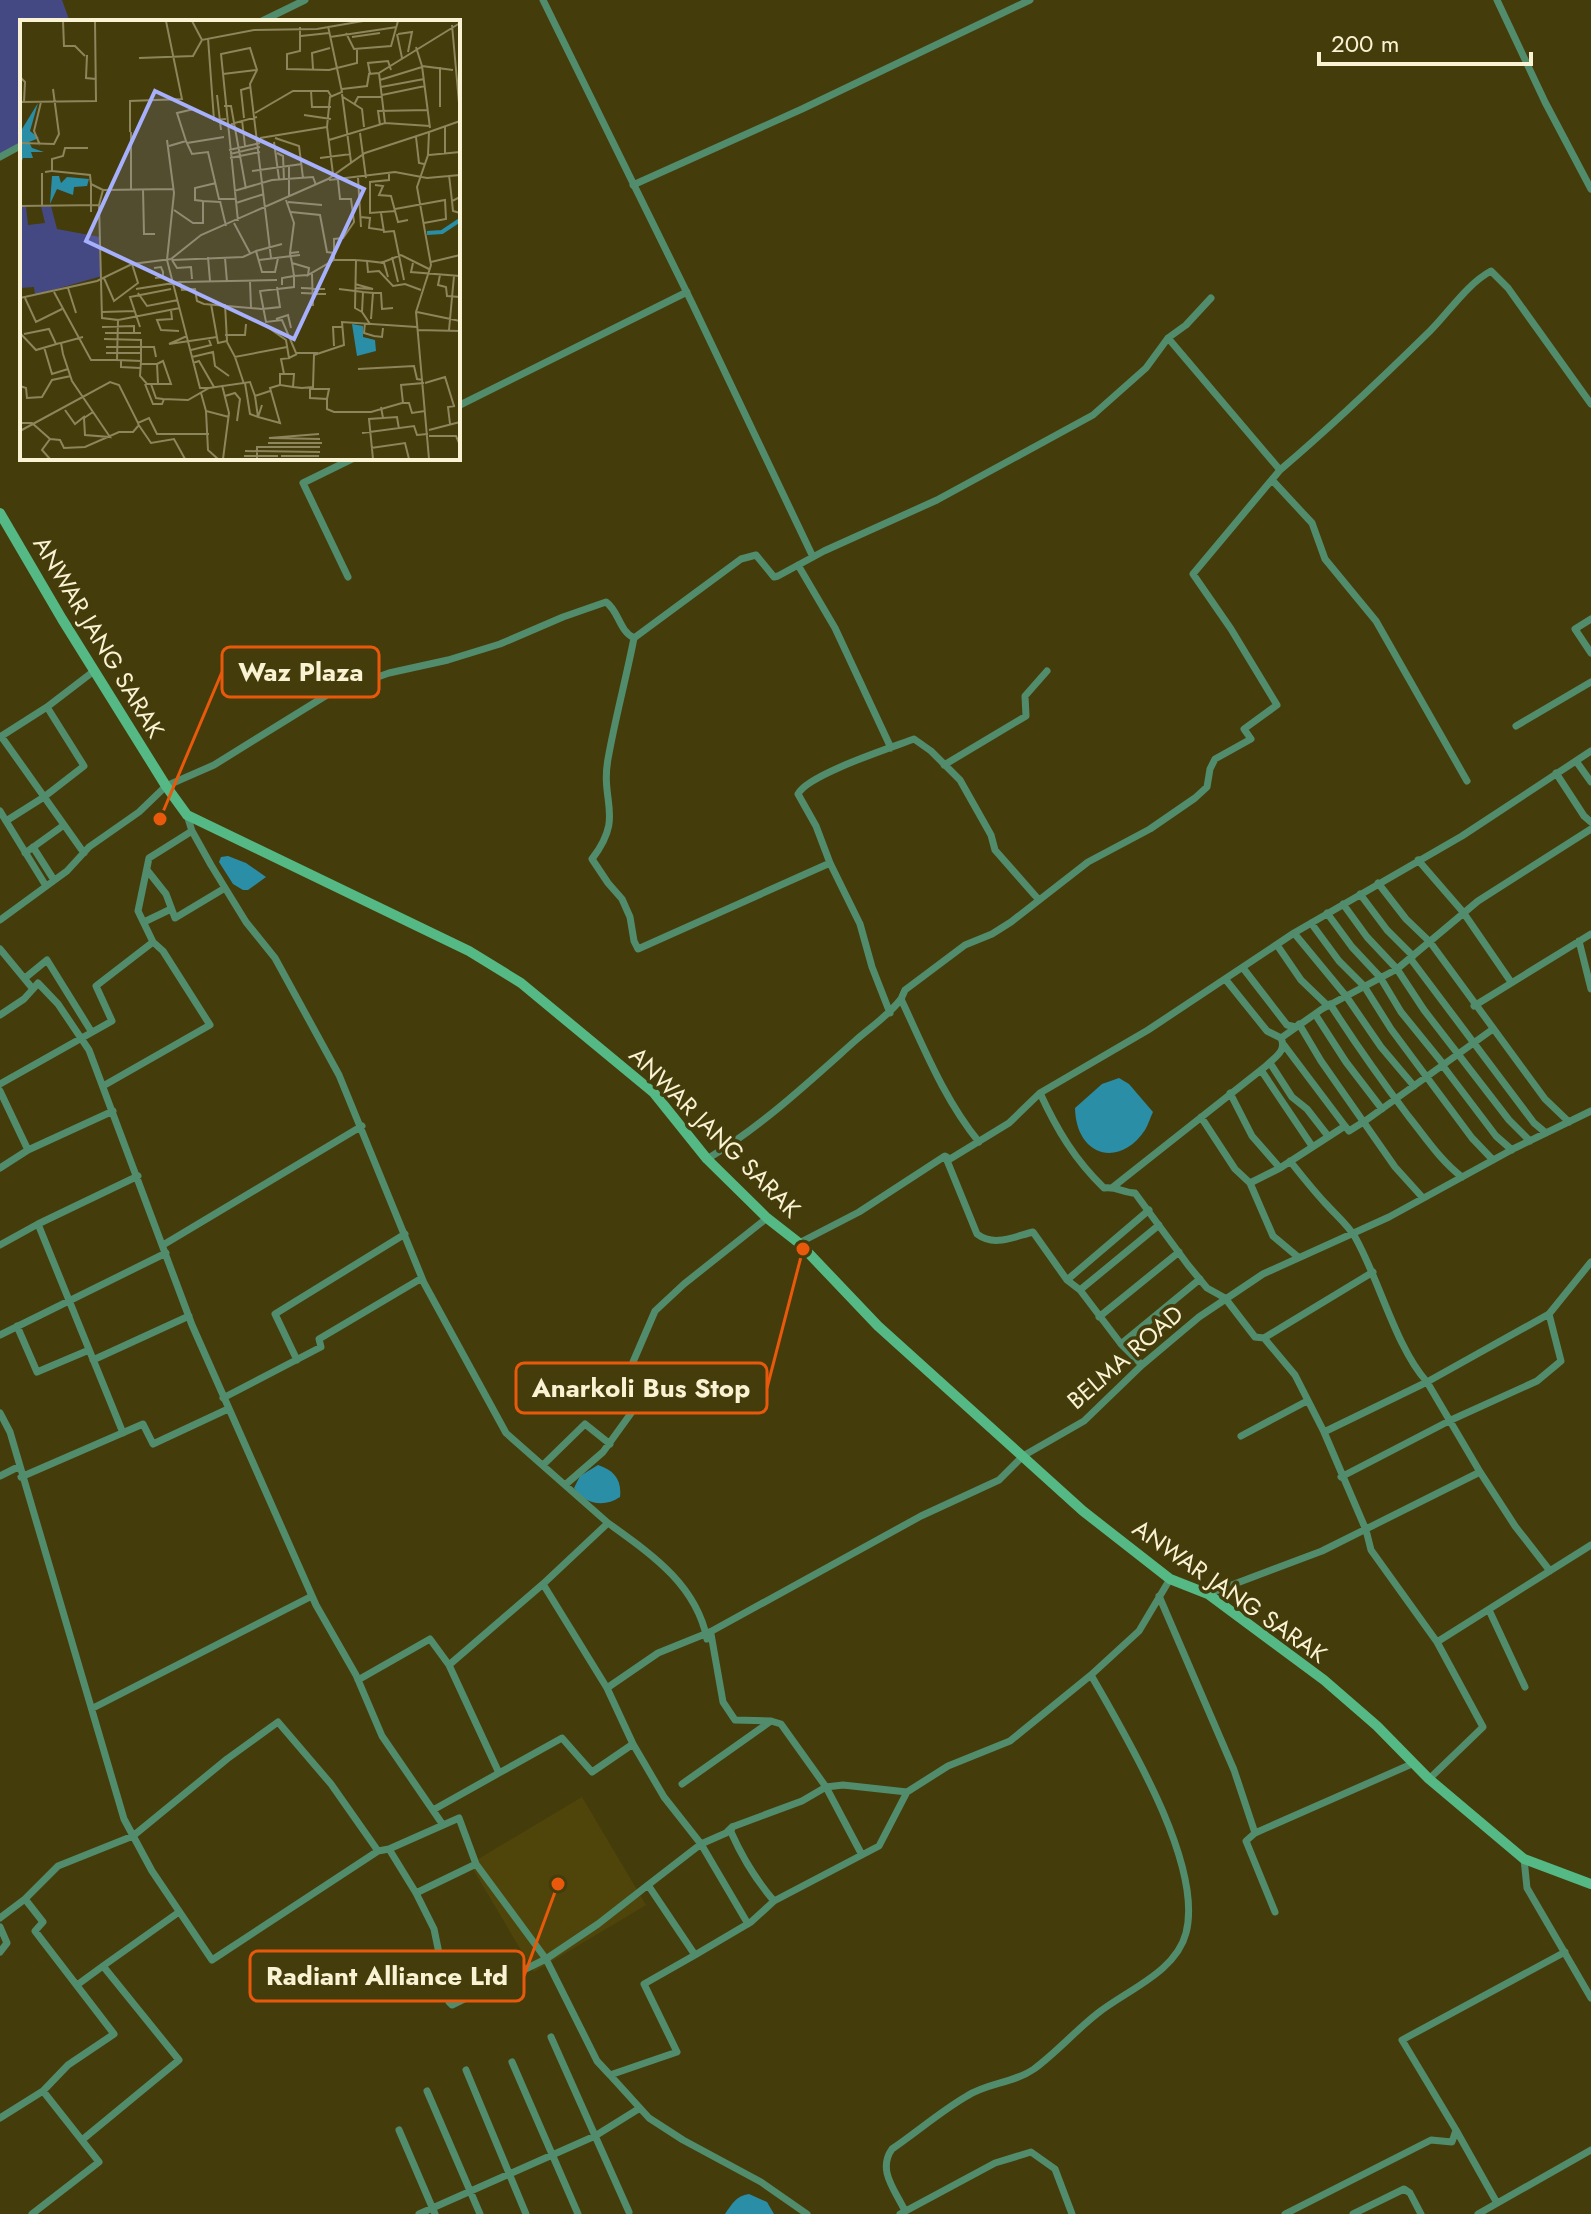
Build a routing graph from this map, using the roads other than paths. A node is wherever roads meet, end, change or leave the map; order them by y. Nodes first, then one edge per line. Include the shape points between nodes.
1 (305, 0) edge
2 (543, 0) edge
3 (1030, 0) edge
4 (1497, 0) edge
5 (264, 20) edge
6 (20, 146) edge
7 (0, 157) edge
8 (633, 185) junction
9 (1591, 189) edge
10 (687, 292) junction
11 (1211, 298) dead end
12 (1168, 338) junction
13 (1591, 404) edge
14 (460, 405) edge
15 (350, 460) edge
16 (1280, 470) junction
17 (1272, 480) junction
18 (0, 513) edge
19 (813, 557) junction
20 (798, 565) junction
21 (348, 577) dead end
22 (1591, 619) edge
23 (634, 638) junction
24 (1591, 653) edge
25 (94, 671) junction
26 (1047, 671) dead end
27 (1591, 682) edge
28 (47, 707) junction
29 (1516, 726) dead end
30 (0, 737) edge
31 (891, 748) junction
32 (1591, 751) edge
33 (1576, 761) junction
34 (944, 765) junction
35 (1556, 773) junction
36 (1467, 781) dead end
37 (1591, 782) edge
38 (166, 786) junction
39 (44, 797) junction
40 (0, 811) edge
41 (187, 815) junction
42 (6, 821) junction
43 (1591, 822) edge
44 (64, 825) junction
45 (1591, 829) edge
46 (192, 831) junction
47 (33, 847) junction
48 (25, 853) junction
49 (84, 853) junction
50 (1418, 860) junction
51 (830, 863) junction
52 (147, 870) junction
53 (54, 880) junction
54 (1378, 883) junction
55 (46, 886) junction
56 (225, 888) junction
57 (1360, 894) junction
58 (1039, 900) junction
59 (1343, 904) junction
60 (171, 909) junction
61 (1463, 912) junction
62 (1327, 913) junction
63 (0, 920) edge
64 (144, 922) junction
65 (1311, 923) junction
66 (1294, 933) junction
67 (1591, 934) edge
68 (1579, 941) junction
69 (153, 942) junction
70 (1430, 942) junction
71 (1277, 945) junction
72 (0, 949) edge
73 (1411, 957) junction
74 (1243, 968) junction
75 (1397, 969) junction
76 (1380, 977) junction
77 (25, 978) junction
78 (1226, 980) junction
79 (1511, 982) junction
80 (1364, 986) junction
81 (33, 989) junction
82 (1591, 989) edge
83 (1346, 996) junction
84 (901, 999) junction
85 (1329, 1005) junction
86 (1474, 1006) junction
87 (890, 1013) junction
88 (1315, 1014) junction
89 (0, 1015) edge
90 (1297, 1025) junction
91 (1493, 1029) junction
92 (91, 1031) junction
93 (80, 1037) junction
94 (1282, 1041) junction
95 (1475, 1042) junction
96 (1458, 1055) junction
97 (1270, 1063) junction
98 (1443, 1065) junction
99 (1261, 1070) junction
100 (1428, 1076) junction
101 (0, 1084) edge
102 (103, 1086) junction
103 (1414, 1086) junction
104 (0, 1091) edge
105 (1040, 1093) junction
106 (1230, 1093) junction
107 (1396, 1100) junction
108 (1382, 1109) junction
109 (113, 1111) junction
110 (1591, 1111) edge
111 (1201, 1117) junction
112 (1365, 1121) junction
113 (1569, 1122) junction
114 (362, 1126) junction
115 (1345, 1126) junction
116 (1546, 1133) junction
117 (1328, 1136) junction
118 (1530, 1141) junction
119 (979, 1142) junction
120 (1312, 1146) junction
121 (28, 1150) junction
122 (1512, 1150) junction
123 (945, 1156) junction
124 (707, 1159) junction
125 (1493, 1160) junction
126 (1290, 1161) junction
127 (0, 1168) edge
128 (1280, 1168) junction
129 (138, 1176) junction
130 (1462, 1177) junction
131 (1250, 1183) junction
132 (1113, 1187) junction
133 (1423, 1198) junction
134 (1149, 1210) junction
135 (767, 1218) junction
136 (38, 1224) junction
137 (1159, 1225) junction
138 (1353, 1233) junction
139 (405, 1234) junction
140 (799, 1243) junction
141 (0, 1245) edge
142 (164, 1249) junction
143 (1179, 1252) junction
144 (1298, 1257) junction
145 (1591, 1262) edge
146 (1373, 1272) junction
147 (422, 1278) junction
148 (1200, 1279) junction
149 (1067, 1280) junction
150 (1080, 1290) junction
151 (1225, 1298) junction
152 (69, 1301) junction
153 (1549, 1314) junction
154 (189, 1316) junction
155 (1099, 1317) junction
156 (17, 1326) junction
157 (0, 1335) edge
158 (1264, 1338) junction
159 (1121, 1344) junction
160 (89, 1350) junction
161 (93, 1360) junction
162 (297, 1360) junction
163 (1142, 1365) junction
164 (1427, 1382) junction
165 (223, 1398) junction
166 (1307, 1401) junction
167 (228, 1409) junction
168 (0, 1413) edge
169 (1451, 1420) junction
170 (1324, 1432) junction
171 (123, 1433) junction
172 (1241, 1436) dead end
173 (610, 1444) junction
174 (1023, 1456) junction
175 (543, 1465) junction
176 (18, 1467) junction
177 (1480, 1472) junction
178 (0, 1476) edge
179 (21, 1477) junction
180 (1341, 1477) junction
181 (565, 1485) junction
182 (608, 1523) junction
183 (1366, 1530) junction
184 (1591, 1545) edge
185 (1550, 1571) junction
186 (1170, 1579) junction
187 (543, 1584) junction
188 (1208, 1594) junction
189 (312, 1596) junction
190 (1159, 1596) junction
191 (1489, 1610) junction
192 (710, 1632) junction
193 (1437, 1642) junction
194 (449, 1665) junction
195 (1091, 1675) junction
196 (358, 1680) junction
197 (1525, 1687) dead end
198 (607, 1688) junction
199 (93, 1708) junction
200 (771, 1721) junction
201 (633, 1744) junction
202 (1414, 1763) junction
203 (499, 1773) junction
204 (1429, 1779) junction
205 (682, 1784) dead end
206 (826, 1787) junction
207 (907, 1792) junction
208 (433, 1810) junction
209 (443, 1825) junction
210 (732, 1827) junction
211 (1255, 1833) junction
212 (133, 1836) junction
213 (701, 1844) junction
214 (389, 1849) junction
215 (378, 1851) junction
216 (862, 1855) junction
217 (1524, 1859) junction
218 (476, 1864) junction
219 (1591, 1884) edge
220 (648, 1885) junction
221 (416, 1893) junction
222 (25, 1899) junction
223 (774, 1901) junction
224 (179, 1912) junction
225 (1275, 1912) dead end
226 (0, 1918) edge
227 (748, 1924) junction
228 (0, 1927) edge
229 (0, 1952) edge
230 (1565, 1952) junction
231 (695, 1955) junction
232 (546, 1959) junction
233 (103, 1966) junction
234 (77, 1985) junction
235 (1591, 1998) edge
236 (551, 2037) dead end
237 (512, 2062) dead end
238 (466, 2070) dead end
239 (610, 2075) junction
240 (43, 2091) junction
241 (427, 2091) dead end
242 (640, 2108) junction
243 (0, 2118) edge
244 (399, 2130) dead end
245 (1456, 2130) junction
246 (595, 2136) junction
247 (82, 2140) junction
248 (1591, 2150) edge
249 (553, 2155) junction
250 (509, 2174) junction
251 (470, 2192) junction
252 (1497, 2203) junction
253 (433, 2211) edge
254 (629, 2212) dead end
255 (902, 2213) edge
256 (32, 2214) edge
257 (419, 2214) edge
258 (480, 2214) edge
259 (526, 2214) edge
260 (578, 2214) edge
261 (807, 2214) edge
262 (1072, 2214) edge
263 (1285, 2214) edge
264 (1353, 2214) edge
265 (1421, 2214) edge
266 (1478, 2214) edge

1 - 5 street
2 - 8 street
3 - 8 street
4 - 9 street
6 - 7 street
8 - 10 street
10 - 14 street
10 - 19 street
11 - 12 street
12 - 16 street
12 - 19 street via 1146,368 1093,415 937,500
13 - 16 street via 1491,271 1341,419
15 - 21 street via 303,483
16 - 17 street
17 - 36 street via 1312,523 1325,559 1376,621
17 - 58 street via 1193,574 1277,705 1244,729 1251,739 1215,759 1207,787 1195,798 1088,862
18 - 25 main road, ANWAR JANG SARAK
19 - 20 street
20 - 23 street via 774,577 756,555 741,559
20 - 31 street via 835,628
22 - 24 street via 1575,629
23 - 38 street via 609,603 599,604 500,644 327,695 214,765
23 - 51 street via 607,763 611,822 592,859 622,899 638,949
25 - 28 street
25 - 38 main road, ANWAR JANG SARAK
26 - 34 street via 1025,696 1026,716
27 - 29 street
28 - 30 street
28 - 39 street via 84,766
30 - 39 street
31 - 34 street via 914,739
31 - 51 street via 801,788 798,794
32 - 33 street
33 - 35 street
33 - 37 street
34 - 58 street via 972,799 995,850
35 - 43 street
35 - 50 street
38 - 41 main road, ANWAR JANG SARAK
38 - 49 street
39 - 42 street
39 - 44 street
40 - 42 street
41 - 46 street
41 - 124 main road, ANWAR JANG SARAK via 469,951 521,983 654,1093
42 - 48 street
44 - 47 street
44 - 49 street
45 - 61 street
46 - 52 street via 149,858
46 - 56 street
47 - 48 street
47 - 53 street
48 - 55 street
49 - 53 street
50 - 54 street
50 - 61 street
51 - 87 street via 860,924
52 - 60 street
52 - 64 street via 138,911
53 - 55 street
54 - 57 street
54 - 70 street
55 - 63 street
56 - 60 street via 175,918
56 - 114 street via 275,958
57 - 59 street
57 - 73 street
58 - 84 street via 992,934 965,945 905,990
59 - 62 street
59 - 75 street
60 - 64 street
61 - 70 street
61 - 79 street
62 - 65 street
62 - 76 street
64 - 69 street
65 - 66 street
65 - 80 street
66 - 71 street
66 - 83 street
67 - 68 street
68 - 79 street
68 - 82 street
69 - 92 street via 96,986 112,1021
69 - 102 street via 210,1025
70 - 73 street
70 - 86 street
71 - 74 street
71 - 85 street via 1301,980
72 - 77 street
73 - 75 street
73 - 95 street
74 - 78 street
74 - 90 street via 1287,1025
75 - 76 street
75 - 96 street
76 - 80 street
76 - 98 street
77 - 81 street
77 - 92 street via 47,960
78 - 94 street via 1267,1031
78 - 105 street
79 - 86 street
80 - 83 street
80 - 100 street
81 - 89 street
81 - 93 street via 38,983
83 - 85 street
83 - 103 street
84 - 87 street
84 - 119 street via 953,1106
85 - 88 street
85 - 107 street
86 - 91 street
87 - 124 street
88 - 90 street
88 - 108 street
90 - 94 street
90 - 112 street
91 - 95 street
91 - 113 street via 1545,1099
92 - 93 street
93 - 101 street
93 - 102 street
94 - 97 street via 1283,1050
94 - 115 street
95 - 96 street
95 - 116 street
96 - 98 street
96 - 118 street
97 - 99 street
97 - 117 street
98 - 100 street
98 - 122 street
99 - 106 street
99 - 120 street
100 - 103 street
100 - 125 street
102 - 109 street
103 - 107 street
104 - 121 street
105 - 119 street
105 - 132 street via 1084,1169 1104,1188
106 - 111 street
106 - 128 street via 1252,1136
107 - 108 street
107 - 130 street via 1446,1165
108 - 112 street
109 - 121 street
109 - 129 street
110 - 113 street, BELMA ROAD
111 - 131 street
111 - 132 street
112 - 115 street via 1349,1131
112 - 133 street
113 - 116 street, BELMA ROAD
114 - 139 street
114 - 142 street
115 - 117 street
116 - 118 street, BELMA ROAD
117 - 120 street
118 - 122 street, BELMA ROAD
119 - 123 street via 950,1159
120 - 126 street
121 - 127 street
122 - 125 street, BELMA ROAD
123 - 140 street via 859,1212
123 - 149 street via 977,1234 997,1242 1033,1232
124 - 135 main road, ANWAR JANG SARAK
125 - 130 street, BELMA ROAD
126 - 128 street
126 - 138 street
128 - 131 street
129 - 136 street
129 - 142 street
130 - 133 street, BELMA ROAD
131 - 144 street via 1273,1236
132 - 134 street via 1135,1193
133 - 138 street, BELMA ROAD
134 - 137 street
134 - 149 street
135 - 140 main road, ANWAR JANG SARAK
135 - 173 street via 655,1311 633,1362 642,1398
136 - 141 street
136 - 152 street
137 - 143 street
137 - 150 street
138 - 144 street, BELMA ROAD
138 - 146 street
139 - 147 street
139 - 162 street via 275,1314
140 - 174 main road, ANWAR JANG SARAK via 878,1326
142 - 152 street
142 - 154 street
143 - 148 street
143 - 155 street
144 - 151 street, BELMA ROAD
145 - 153 street
146 - 158 street
146 - 164 street
147 - 162 street via 319,1339 321,1347
147 - 175 street via 506,1433
148 - 151 street
148 - 159 street
149 - 150 street
150 - 155 street
151 - 158 street via 1255,1337
151 - 163 street, BELMA ROAD
152 - 156 street
152 - 160 street
153 - 164 street
153 - 169 street via 1561,1361 1537,1381
154 - 161 street
154 - 165 street
155 - 159 street
156 - 157 street
156 - 160 street via 37,1372
158 - 166 street via 1295,1375
159 - 163 street
160 - 161 street
161 - 171 street
162 - 165 street
163 - 174 street, BELMA ROAD via 1084,1421
164 - 169 street
164 - 170 street
165 - 167 street
166 - 170 street
166 - 172 street
167 - 171 street via 153,1444 143,1424
167 - 189 street
168 - 176 street
169 - 177 street
169 - 180 street
170 - 180 street
171 - 179 street
173 - 175 street via 585,1424
173 - 181 street
174 - 186 main road, ANWAR JANG SARAK
174 - 192 street, BELMA ROAD via 999,1480 921,1516
175 - 181 street
176 - 178 street
176 - 179 street
177 - 183 street
177 - 185 street
179 - 199 street
180 - 183 street
181 - 182 street
182 - 187 street
182 - 192 street via 672,1573 700,1611 707,1639
183 - 188 street
183 - 193 street via 1371,1550
184 - 185 street
185 - 191 street
186 - 188 main road, ANWAR JANG SARAK
186 - 190 street
187 - 194 street
187 - 198 street
188 - 202 main road, ANWAR JANG SARAK via 1324,1680
189 - 196 street
189 - 199 street
190 - 195 street via 1139,1631
190 - 211 street via 1234,1770
191 - 193 street
191 - 197 street
192 - 198 street, BELMA ROAD via 658,1653
192 - 200 street via 728,1712 735,1720
193 - 204 street via 1483,1727
194 - 196 street via 430,1639
194 - 203 street
195 - 207 street via 1010,1741 948,1766
195 - 255 street via 1137,1757 1178,1852 1189,1904 1186,1935 1168,1963 1100,2011 1033,2070 969,2094 892,2149 885,2169
196 - 208 street via 382,1736
198 - 201 street
199 - 212 street
200 - 205 street
200 - 206 street via 784,1727
201 - 203 street via 592,1772 562,1738
201 - 213 street via 664,1797
202 - 204 main road, ANWAR JANG SARAK
202 - 211 street
203 - 208 street
204 - 217 main road, ANWAR JANG SARAK
206 - 207 street
206 - 210 street
206 - 216 street
207 - 216 street via 879,1846
208 - 209 street
209 - 214 street
209 - 218 street via 459,1818
210 - 213 street
210 - 223 street via 741,1852
211 - 225 street via 1246,1841
212 - 215 street via 278,1722
212 - 222 street via 58,1866
212 - 224 street
213 - 220 street
213 - 227 street
214 - 215 street
214 - 221 street
215 - 224 street via 212,1960
216 - 223 street
217 - 219 main road, ANWAR JANG SARAK
217 - 230 street via 1527,1888
218 - 221 street
218 - 232 street
220 - 231 street
220 - 232 street
221 - 232 street via 434,1929 452,2005
222 - 226 street
222 - 234 street via 43,1922 35,1931
223 - 227 street
224 - 233 street
227 - 231 street
228 - 229 street via 7,1943
230 - 235 street
230 - 245 street via 1402,2040
231 - 239 street via 644,1984 677,2052
232 - 239 street via 597,2061
233 - 234 street
233 - 247 street via 179,2060
234 - 240 street via 114,2034 68,2065
236 - 246 street
237 - 249 street
238 - 250 street
239 - 242 street
240 - 243 street
240 - 247 street
241 - 251 street
242 - 246 street
242 - 261 street
244 - 253 street
245 - 252 street
245 - 263 street via 1452,2142 1431,2140
246 - 249 street
246 - 254 street
247 - 256 street via 99,2162
248 - 252 street
249 - 250 street
249 - 260 street
250 - 251 street
250 - 259 street
251 - 253 street
251 - 258 street
252 - 266 street
253 - 257 street
255 - 262 street via 995,2163 1031,2152 1055,2169
264 - 265 street via 1404,2189

